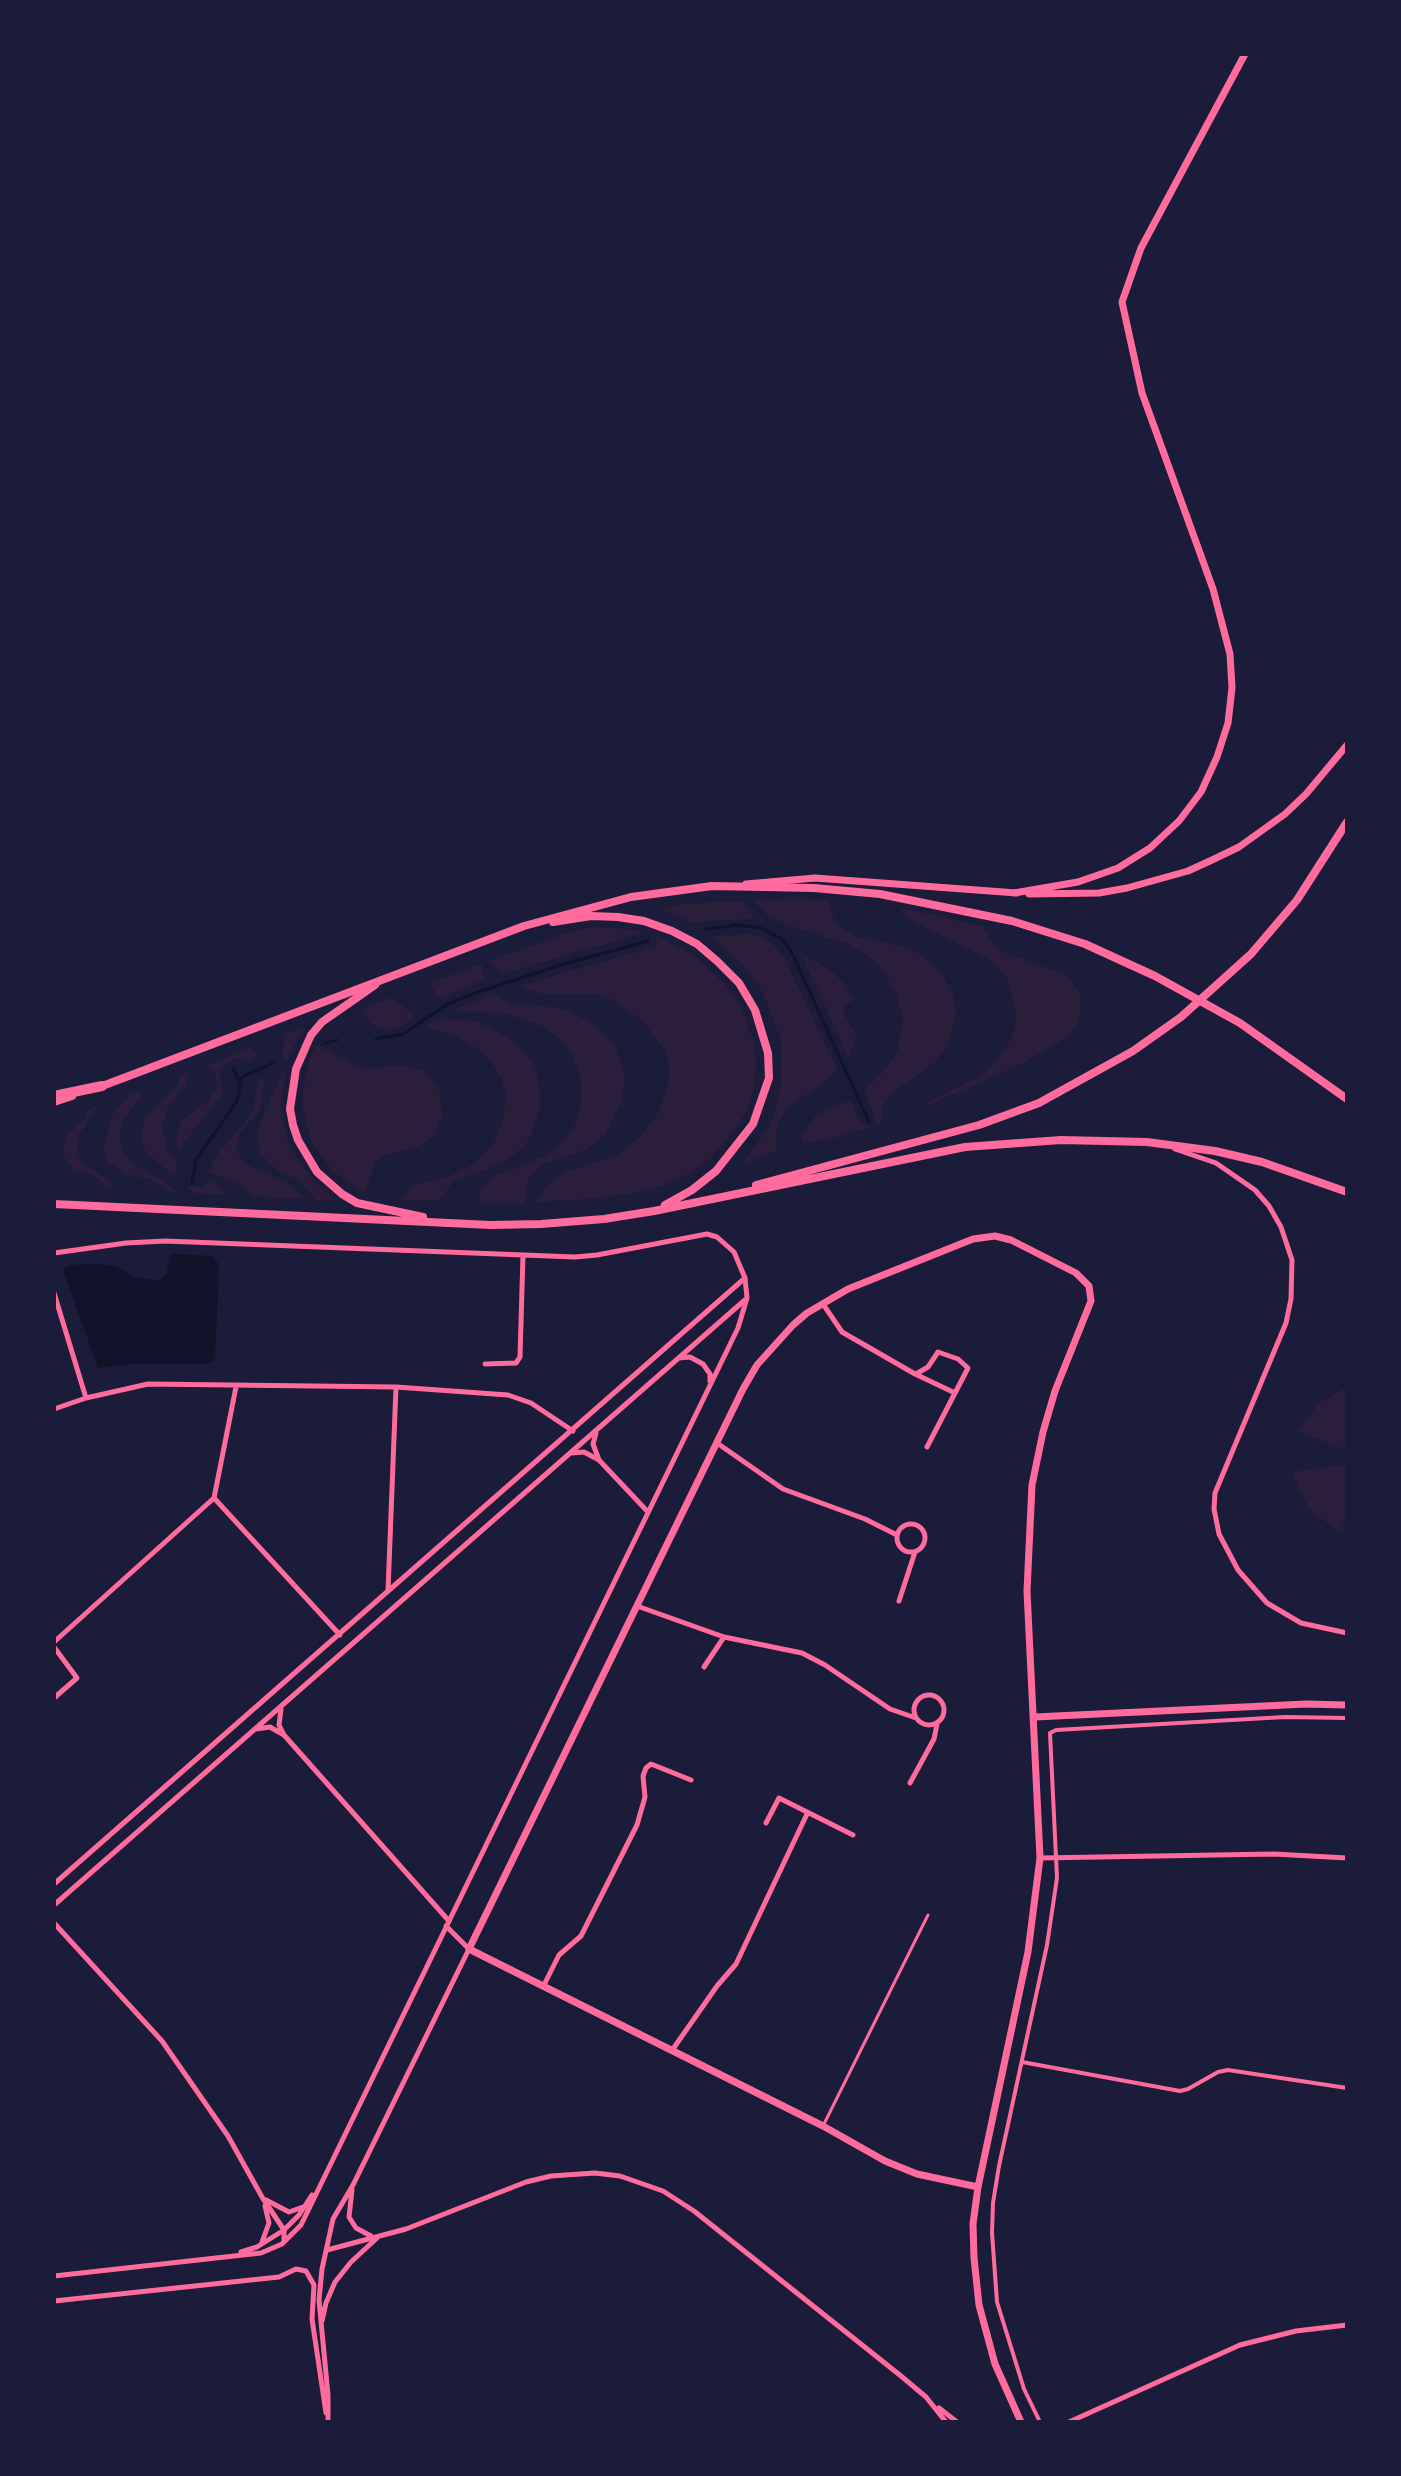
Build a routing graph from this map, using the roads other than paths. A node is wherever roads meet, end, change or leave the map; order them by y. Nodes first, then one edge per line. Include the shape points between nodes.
1 (1245, 54) edge
2 (1347, 745) edge
3 (1347, 822) edge
4 (712, 886) junction
5 (1014, 893) junction
6 (524, 926) junction
7 (385, 978) junction
8 (102, 1086) joint
9 (54, 1099) edge
10 (1347, 1099) edge
11 (1147, 1142) junction
12 (1347, 1192) edge
13 (711, 1198) junction
14 (54, 1204) edge
15 (654, 1211) junction
16 (446, 1222) junction
17 (54, 1253) edge
18 (523, 1255) junction
19 (745, 1278) junction
20 (54, 1293) edge
21 (747, 1298) junction
22 (822, 1303) junction
23 (677, 1359) junction
24 (485, 1364) dead end
25 (915, 1374) junction
26 (709, 1386) junction
27 (236, 1387) junction
28 (396, 1387) junction
29 (955, 1393) junction
30 (86, 1398) junction
31 (54, 1409) edge
32 (599, 1428) junction
33 (573, 1431) junction
34 (717, 1443) junction
35 (927, 1447) dead end
36 (570, 1454) junction
37 (599, 1460) junction
38 (214, 1498) junction
39 (648, 1512) junction
40 (478, 1514) junction
41 (487, 1526) junction
42 (897, 1535) junction
43 (915, 1552) junction
44 (388, 1592) junction
45 (899, 1601) dead end
46 (637, 1606) junction
47 (1347, 1633) edge
48 (340, 1635) junction
49 (724, 1637) junction
50 (54, 1644) edge
51 (704, 1667) dead end
52 (54, 1698) edge
53 (283, 1704) junction
54 (1347, 1705) edge
55 (1035, 1717) junction
56 (916, 1718) junction
57 (1347, 1718) edge
58 (938, 1723) junction
59 (255, 1729) junction
60 (284, 1735) junction
61 (691, 1780) dead end
62 (910, 1783) dead end
63 (807, 1814) junction
64 (766, 1823) dead end
65 (853, 1835) dead end
66 (1040, 1858) junction
67 (1058, 1858) junction
68 (1347, 1858) edge
69 (54, 1884) edge
70 (54, 1905) edge
71 (928, 1915) dead end
72 (54, 1923) edge
73 (447, 1923) junction
74 (469, 1949) junction
75 (543, 1987) junction
76 (673, 2049) junction
77 (1021, 2062) junction
78 (1347, 2088) edge
79 (823, 2126) junction
80 (353, 2185) junction
81 (319, 2186) junction
82 (978, 2187) junction
83 (262, 2197) junction
84 (306, 2204) junction
85 (284, 2230) junction
86 (378, 2236) junction
87 (282, 2244) junction
88 (257, 2247) junction
89 (327, 2250) junction
90 (232, 2255) junction
91 (54, 2276) edge
92 (54, 2301) edge
93 (1347, 2325) edge
94 (321, 2335) junction
95 (926, 2397) junction
96 (328, 2422) edge
97 (946, 2422) edge
98 (957, 2422) edge
99 (1021, 2422) edge
100 (1040, 2422) edge
101 (1069, 2422) edge

1 - 5 street via 1141,248 1122,302 1142,393 1213,589 1230,654 1228,723 1201,792 1150,848 1118,868 1078,882
2 - 5 street via 1285,814 1239,847 1188,871 1099,893
3 - 13 main road via 1297,900 1251,954 1181,1017 1133,1051 1039,1103 937,1138
4 - 5 street via 815,878
4 - 6 main road via 631,897
4 - 10 main road via 880,894 1012,921 1085,944 1240,1023
6 - 7 main road
6 - 15 main road via 591,916 644,921 672,931 717,961 755,1010 768,1053 769,1078 753,1124 716,1171
7 - 8 main road
7 - 16 main road via 311,1035 296,1069 293,1125 317,1172 342,1194 357,1203
8 - 9 highway
11 - 12 main road via 1262,1162
11 - 13 main road via 1061,1140 965,1147
11 - 47 street via 1194,1154 1237,1176 1269,1206 1288,1244 1293,1279 1286,1323 1221,1475 1215,1493 1217,1528 1238,1570 1267,1603 1301,1623
13 - 15 main road
14 - 16 main road
15 - 16 main road via 541,1224
17 - 18 street via 165,1241
18 - 19 street via 597,1255 707,1234 734,1252
18 - 24 street via 520,1357 516,1363
19 - 21 street
19 - 33 street
20 - 30 street
21 - 23 street
21 - 26 street
22 - 25 street via 842,1332
22 - 34 street via 793,1325 757,1365
22 - 55 street via 985,1236 1011,1240 1076,1273 1089,1286 1091,1301 1055,1391 1032,1485 1027,1591
23 - 26 street via 690,1357 703,1364 710,1374
23 - 32 street
25 - 29 street
25 - 29 street via 938,1352 958,1359 968,1368
26 - 39 street
27 - 28 street
27 - 30 street via 148,1384
27 - 38 street
28 - 33 street via 508,1395 531,1403
28 - 44 street
29 - 35 street
30 - 31 street
32 - 36 street
32 - 37 street via 593,1444
33 - 40 street
34 - 42 street via 783,1489
34 - 46 street
36 - 37 street via 584,1452
36 - 41 street
37 - 39 street
38 - 48 street
38 - 50 street
39 - 73 street
40 - 41 street
40 - 44 street
41 - 53 street
42 - 43 street via 902,1549
42 - 43 street via 905,1524 923,1528 925,1542
43 - 45 street
44 - 48 street
46 - 49 street
46 - 74 street
48 - 69 street
49 - 51 street
49 - 56 street via 802,1653 890,1709
50 - 52 street via 77,1678
53 - 59 street
53 - 60 street via 279,1719
54 - 55 street
55 - 66 street
56 - 58 street via 924,1725
56 - 58 street via 916,1701 933,1696 944,1710
57 - 67 street via 1052,1730
58 - 62 street
59 - 60 street via 270,1727
59 - 70 street
60 - 73 street
61 - 75 street via 651,1764 643,1776 645,1797 637,1825 581,1936 559,1955
63 - 64 street via 779,1798
63 - 65 street
63 - 76 street via 736,1964
66 - 67 street
66 - 82 street via 1028,1952
67 - 68 street
67 - 77 street via 1047,1945
71 - 79 lane
72 - 83 street via 162,2041 228,2136
73 - 74 street
73 - 81 street
74 - 75 street
74 - 80 street
75 - 76 street
76 - 79 street
77 - 78 street via 1180,2091 1228,2070
77 - 100 street via 993,2203 993,2267 1007,2339
79 - 82 street via 901,2168
80 - 86 street via 349,2217 361,2232
80 - 89 street via 333,2219
81 - 84 street
81 - 87 street via 301,2225
82 - 99 street via 973,2224 979,2305 995,2364
83 - 84 street via 289,2212
83 - 85 street
83 - 88 street via 269,2223
84 - 85 street
85 - 87 street
85 - 88 street
86 - 89 street
86 - 94 street via 335,2282
86 - 95 street via 551,2176 595,2173 630,2179 663,2191 694,2211
87 - 90 street via 261,2253
88 - 90 street
89 - 94 street via 319,2300
90 - 91 street
92 - 96 street via 306,2271 314,2285 312,2319
93 - 101 street via 1240,2345
94 - 96 street
95 - 97 street
95 - 98 street

